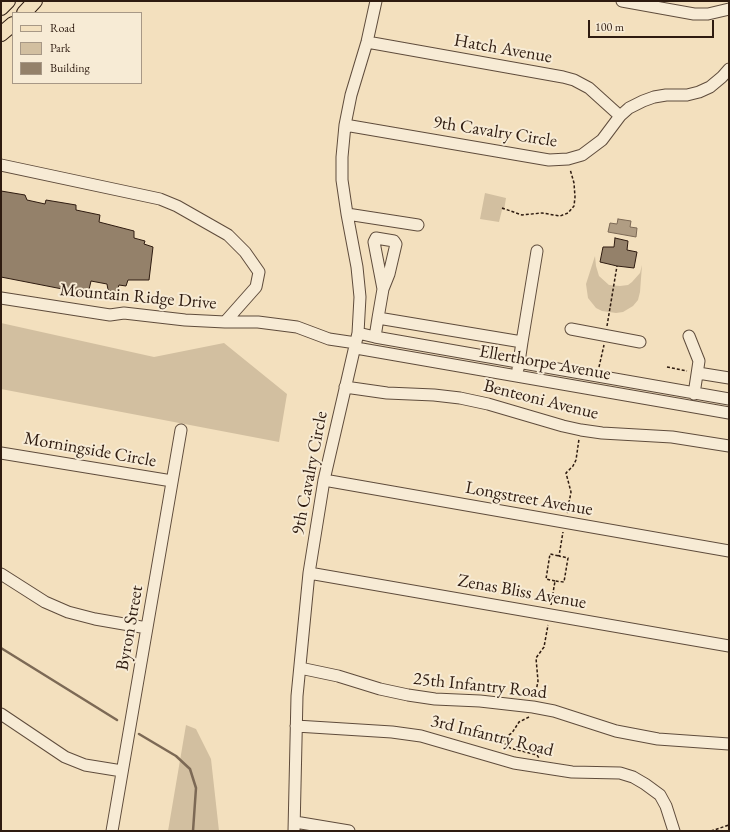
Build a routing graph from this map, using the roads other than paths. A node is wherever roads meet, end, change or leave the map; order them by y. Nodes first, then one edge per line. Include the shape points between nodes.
1 (8, 1) edge
2 (35, 1) edge
3 (376, 1) edge
4 (622, 1) edge
5 (1, 8) edge
6 (729, 9) edge
7 (25, 12) edge
8 (12, 25) edge
9 (1, 34) edge
10 (367, 42) junction
11 (729, 69) edge
12 (620, 116) junction
13 (345, 125) junction
14 (1, 165) edge
15 (347, 214) junction
16 (418, 225) dead end
17 (537, 251) dead end
18 (383, 289) dead end
19 (1, 298) edge
20 (378, 318) junction
21 (225, 322) junction
22 (571, 329) dead end
23 (689, 336) dead end
24 (375, 337) junction
25 (357, 342) junction
26 (522, 342) junction
27 (640, 342) dead end
28 (519, 363) junction
29 (698, 373) junction
30 (518, 376) junction
31 (729, 378) edge
32 (346, 387) junction
33 (694, 394) junction
34 (729, 399) edge
35 (729, 413) edge
36 (181, 430) dead end
37 (729, 446) edge
38 (1, 453) edge
39 (324, 480) junction
40 (172, 481) junction
41 (729, 551) edge
42 (309, 573) junction
43 (1, 574) edge
44 (147, 628) junction
45 (729, 646) edge
46 (300, 668) junction
47 (1, 714) edge
48 (296, 726) junction
49 (729, 744) edge
50 (122, 771) junction
51 (294, 826) edge
52 (112, 831) edge
53 (349, 831) edge
54 (674, 831) edge

1 - 5 main road
2 - 7 main road
3 - 10 street, 9th Cavalry Circle
4 - 6 street via 694,14
8 - 9 main road
10 - 12 street, Hatch Avenue via 574,80 589,88
10 - 13 street, 9th Cavalry Circle
11 - 12 street, 9th Cavalry Circle via 710,87 699,92 654,97
12 - 13 street, 9th Cavalry Circle via 602,140 592,148 582,155 558,161
13 - 15 street, 9th Cavalry Circle via 342,180
14 - 21 street via 160,199 228,235 245,252 259,272 256,287
15 - 16 street
15 - 25 street, 9th Cavalry Circle via 360,297
17 - 26 street
18 - 20 street
19 - 21 street, Mountain Ridge Drive via 110,315 124,313
20 - 24 street
20 - 26 street
21 - 25 street, Mountain Ridge Drive via 258,322 297,327 328,338
22 - 27 street
23 - 29 street via 699,361
24 - 25 street, Ellerthorpe Avenue
24 - 28 street, Ellerthorpe Avenue
25 - 30 street, Ellerthorpe Avenue
25 - 32 street, 9th Cavalry Circle
26 - 28 street
28 - 30 street
28 - 33 street, Ellerthorpe Avenue
29 - 31 street
29 - 33 street
30 - 35 street, Ellerthorpe Avenue
32 - 37 street, Benteoni Avenue via 387,393 460,398 581,430 672,437
32 - 39 street, 9th Cavalry Circle
33 - 34 street, Ellerthorpe Avenue
36 - 40 street, Byron Street
38 - 40 street, Morningside Circle
39 - 41 street, Longstreet Avenue
39 - 42 street, 9th Cavalry Circle
40 - 44 street, Byron Street
42 - 45 street, Zenas Bliss Avenue
42 - 46 street, 9th Cavalry Circle
43 - 44 street via 44,602 68,612
44 - 50 street, Byron Street
46 - 48 street, 9th Cavalry Circle
46 - 49 street, 25th Infantry Road via 408,695 533,707 616,731 651,738
47 - 50 street via 70,760
48 - 51 street, 9th Cavalry Circle
48 - 54 street, 3rd Infantry Road via 421,736 514,763 572,772 620,773 633,777 660,796
50 - 52 street, Byron Street
51 - 53 street

